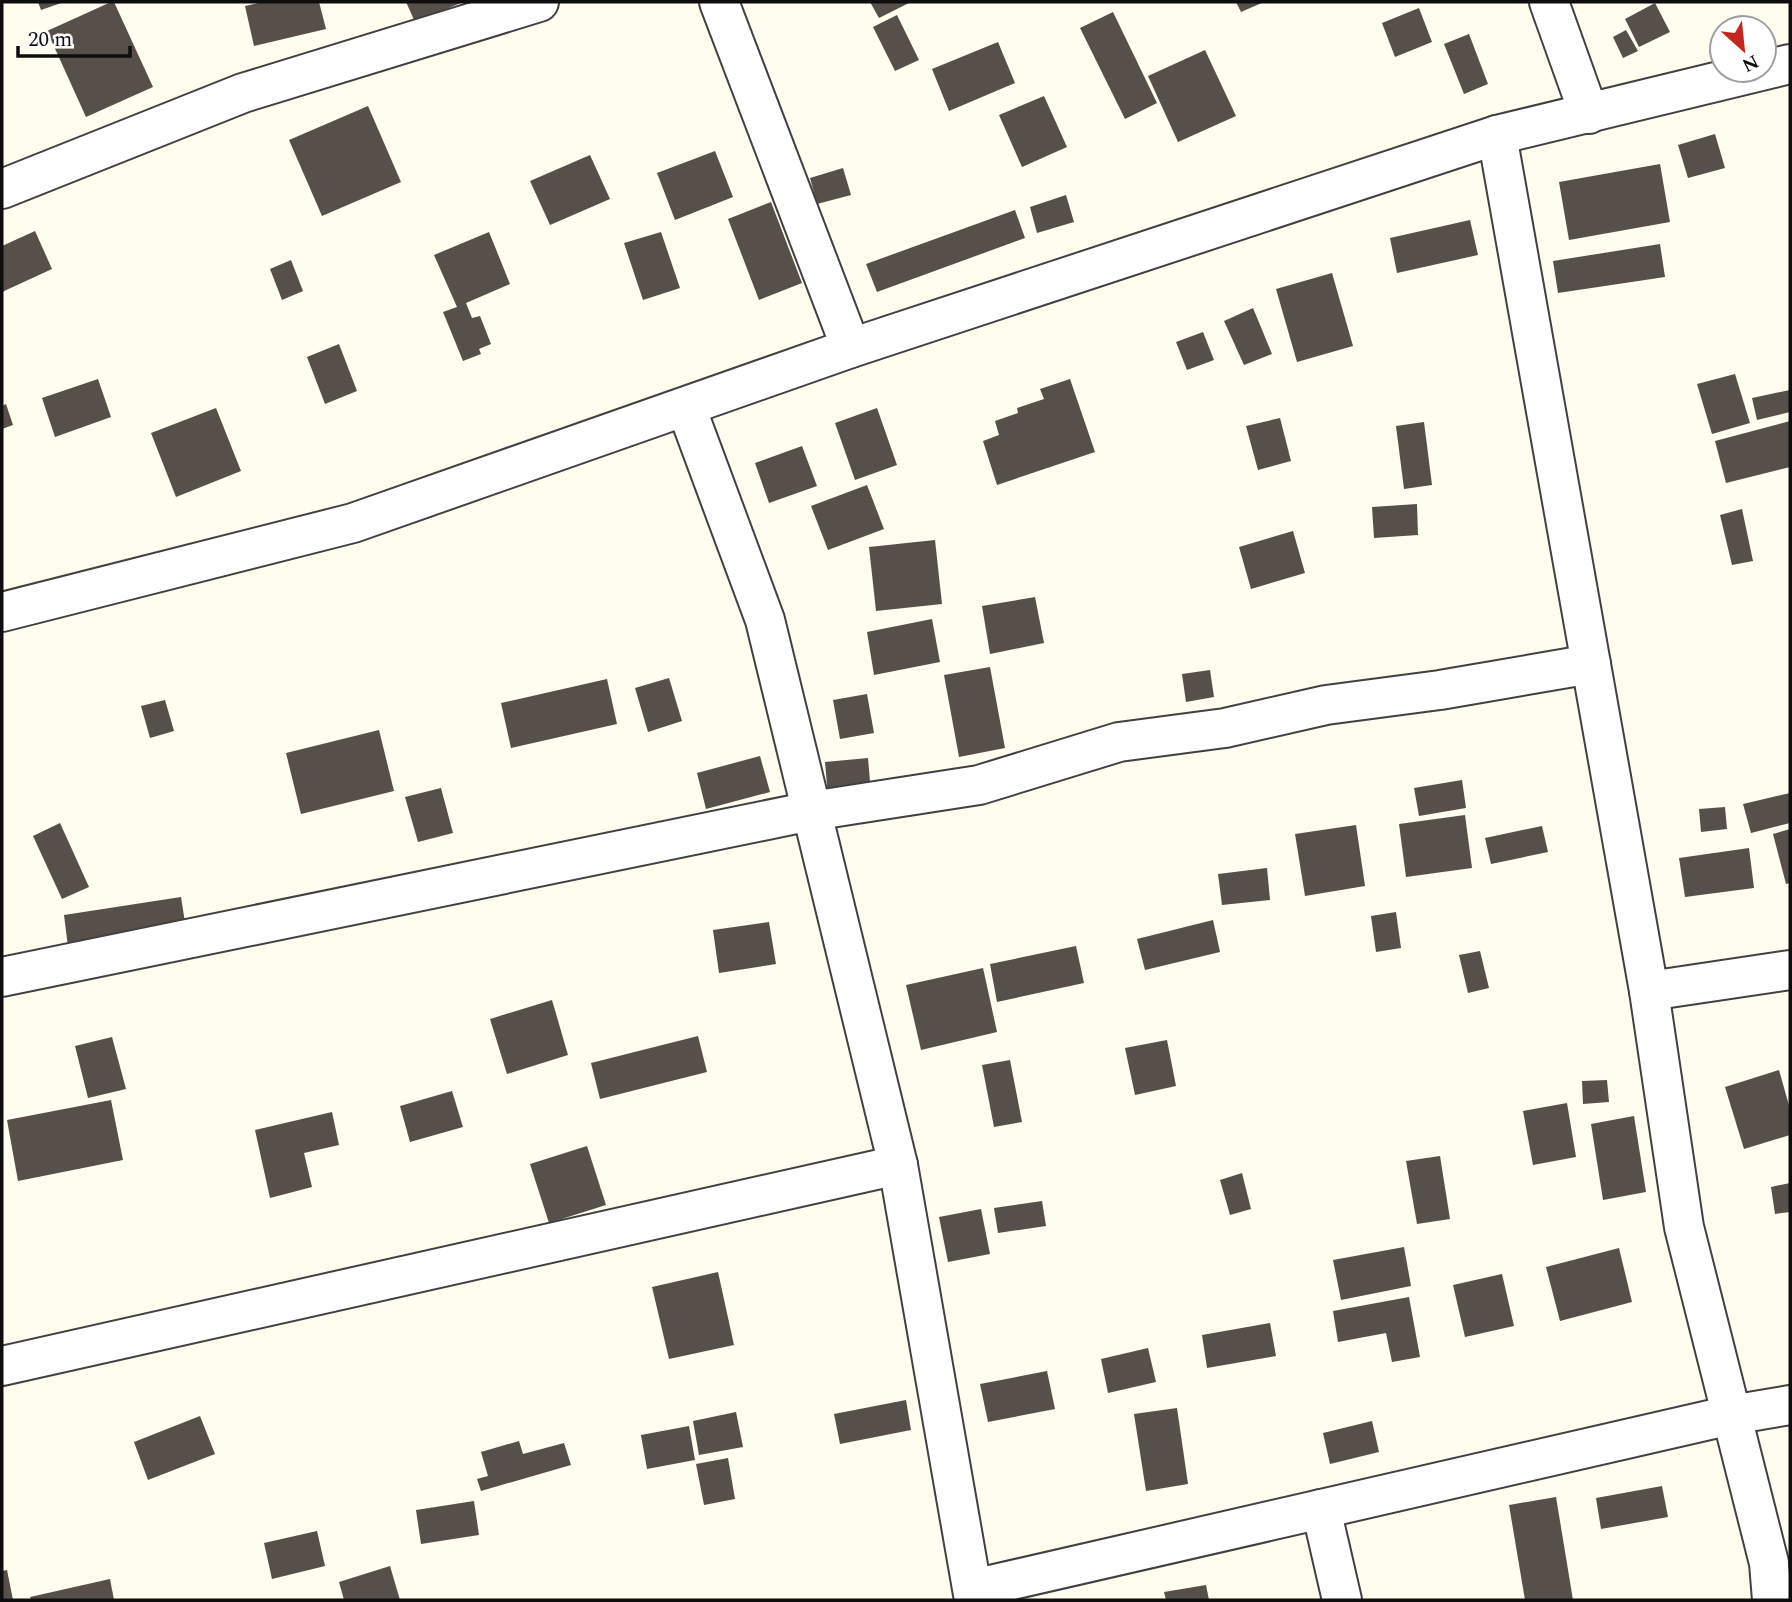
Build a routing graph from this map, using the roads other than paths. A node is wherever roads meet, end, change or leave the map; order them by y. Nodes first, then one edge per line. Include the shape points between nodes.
1 (539, 2) edge
2 (719, 2) edge
3 (1549, 2) edge
4 (1790, 64) edge
5 (1590, 114) junction
6 (1497, 135) junction
7 (2, 189) edge
8 (851, 348) junction
9 (686, 407) junction
10 (2, 612) edge
11 (1591, 664) junction
12 (811, 811) junction
13 (1790, 970) edge
14 (2, 977) edge
15 (1649, 991) junction
16 (898, 1165) junction
17 (2, 1366) edge
18 (1790, 1405) edge
19 (1731, 1415) junction
20 (1321, 1509) junction
21 (973, 1594) edge
22 (1342, 1600) edge
23 (1772, 1600) edge

1 - 7 street via 243,93
2 - 8 street
3 - 5 street
4 - 5 street
5 - 6 street
6 - 8 street
6 - 11 street
8 - 9 street
9 - 10 street via 353,523
9 - 12 street via 765,621
11 - 12 street via 1326,705 1225,728 1118,741 979,785
11 - 15 street
12 - 14 street
12 - 16 street
13 - 15 street
15 - 19 street via 1684,1227
16 - 17 street
16 - 21 street
18 - 19 street
19 - 20 street
19 - 23 street via 1769,1563
20 - 21 street
20 - 22 street

